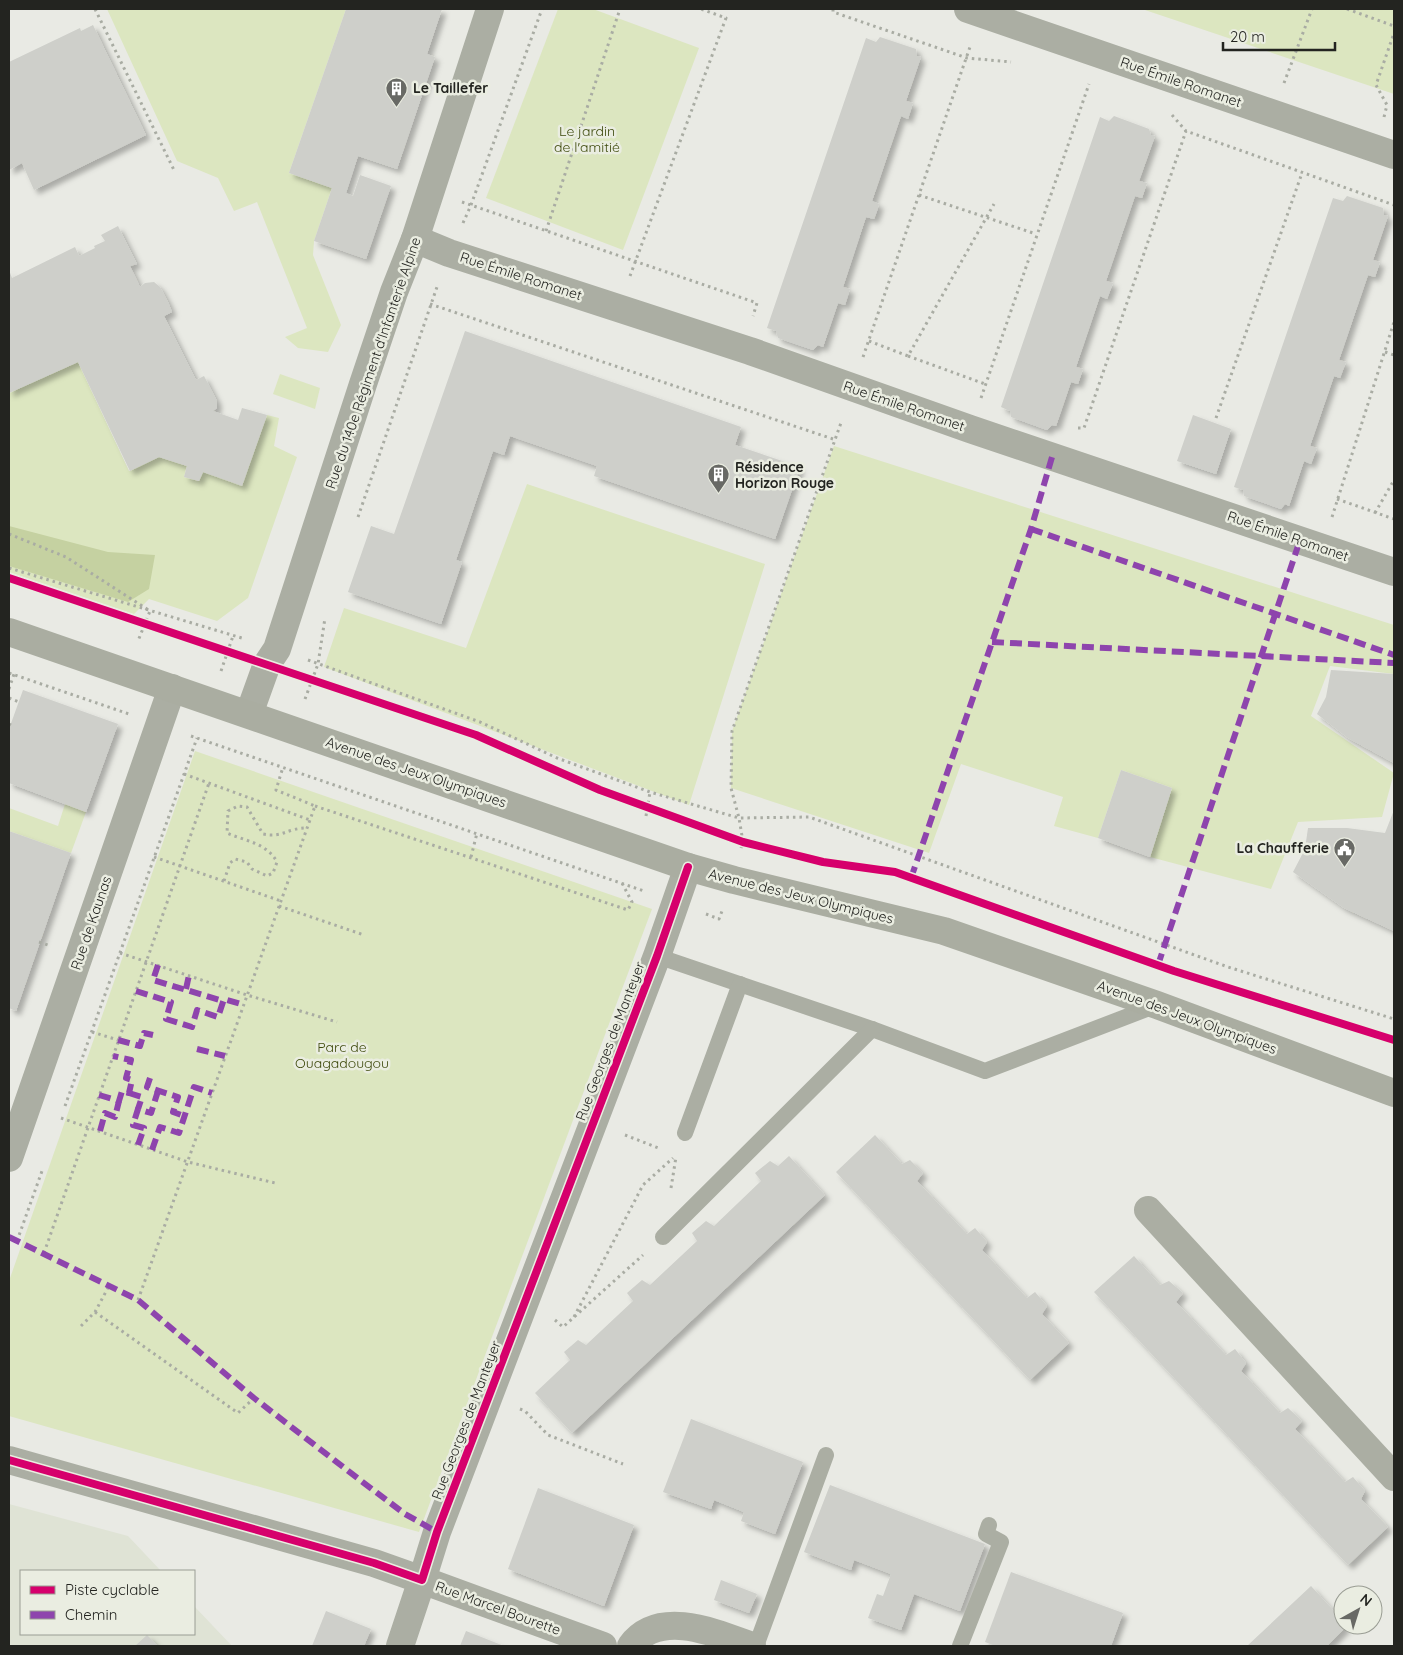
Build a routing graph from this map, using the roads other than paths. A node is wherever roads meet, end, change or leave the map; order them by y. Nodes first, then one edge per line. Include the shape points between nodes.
1 (490, 9) edge
2 (975, 11) edge
3 (1384, 152) edge
4 (415, 238) junction
5 (1394, 572) edge
6 (9, 632) edge
7 (172, 688) junction
8 (249, 714) junction
9 (688, 867) junction
10 (656, 956) junction
11 (740, 984) junction
12 (1158, 1005) junction
13 (872, 1029) junction
14 (1394, 1093) edge
15 (685, 1133) road end
16 (9, 1158) edge
17 (1148, 1210) dead end
18 (663, 1237) road end
19 (826, 1455) dead end
20 (9, 1460) edge
21 (1394, 1477) edge
22 (989, 1525) dead end
23 (422, 1580) junction
24 (400, 1646) edge
25 (603, 1646) edge
26 (632, 1646) edge
27 (752, 1646) edge
28 (756, 1646) edge
29 (960, 1646) edge

1 - 4 street, Rue du 140e Régiment d'Infanterie Alpine
2 - 3 street, Rue Émile Romanet
4 - 5 street, Rue Émile Romanet via 449,253 750,351
4 - 8 street, Rue du 140e Régiment d'Infanterie Alpine via 272,656
6 - 7 main road, Avenue des Jeux Olympiques
7 - 8 main road, Avenue des Jeux Olympiques
7 - 16 street, Rue de Kaunas
8 - 9 main road, Avenue des Jeux Olympiques
9 - 10 street, Rue Georges de Manteyer
9 - 12 main road, Avenue des Jeux Olympiques via 944,930
10 - 11 lane, Rue Georges de Manteyer
10 - 23 street, Rue Georges de Manteyer via 522,1305
11 - 13 lane, Rue Georges de Manteyer
11 - 15 lane
12 - 13 lane, Rue Georges de Manteyer via 984,1070
12 - 14 main road, Avenue des Jeux Olympiques
13 - 18 lane
17 - 21 street
19 - 28 lane
20 - 23 street via 365,1560
22 - 29 lane via 986,1534 1001,1542
23 - 24 street, Rue Georges de Manteyer
23 - 25 street, Rue Marcel Bourette
26 - 27 street via 639,1636 655,1627 668,1626 708,1630

